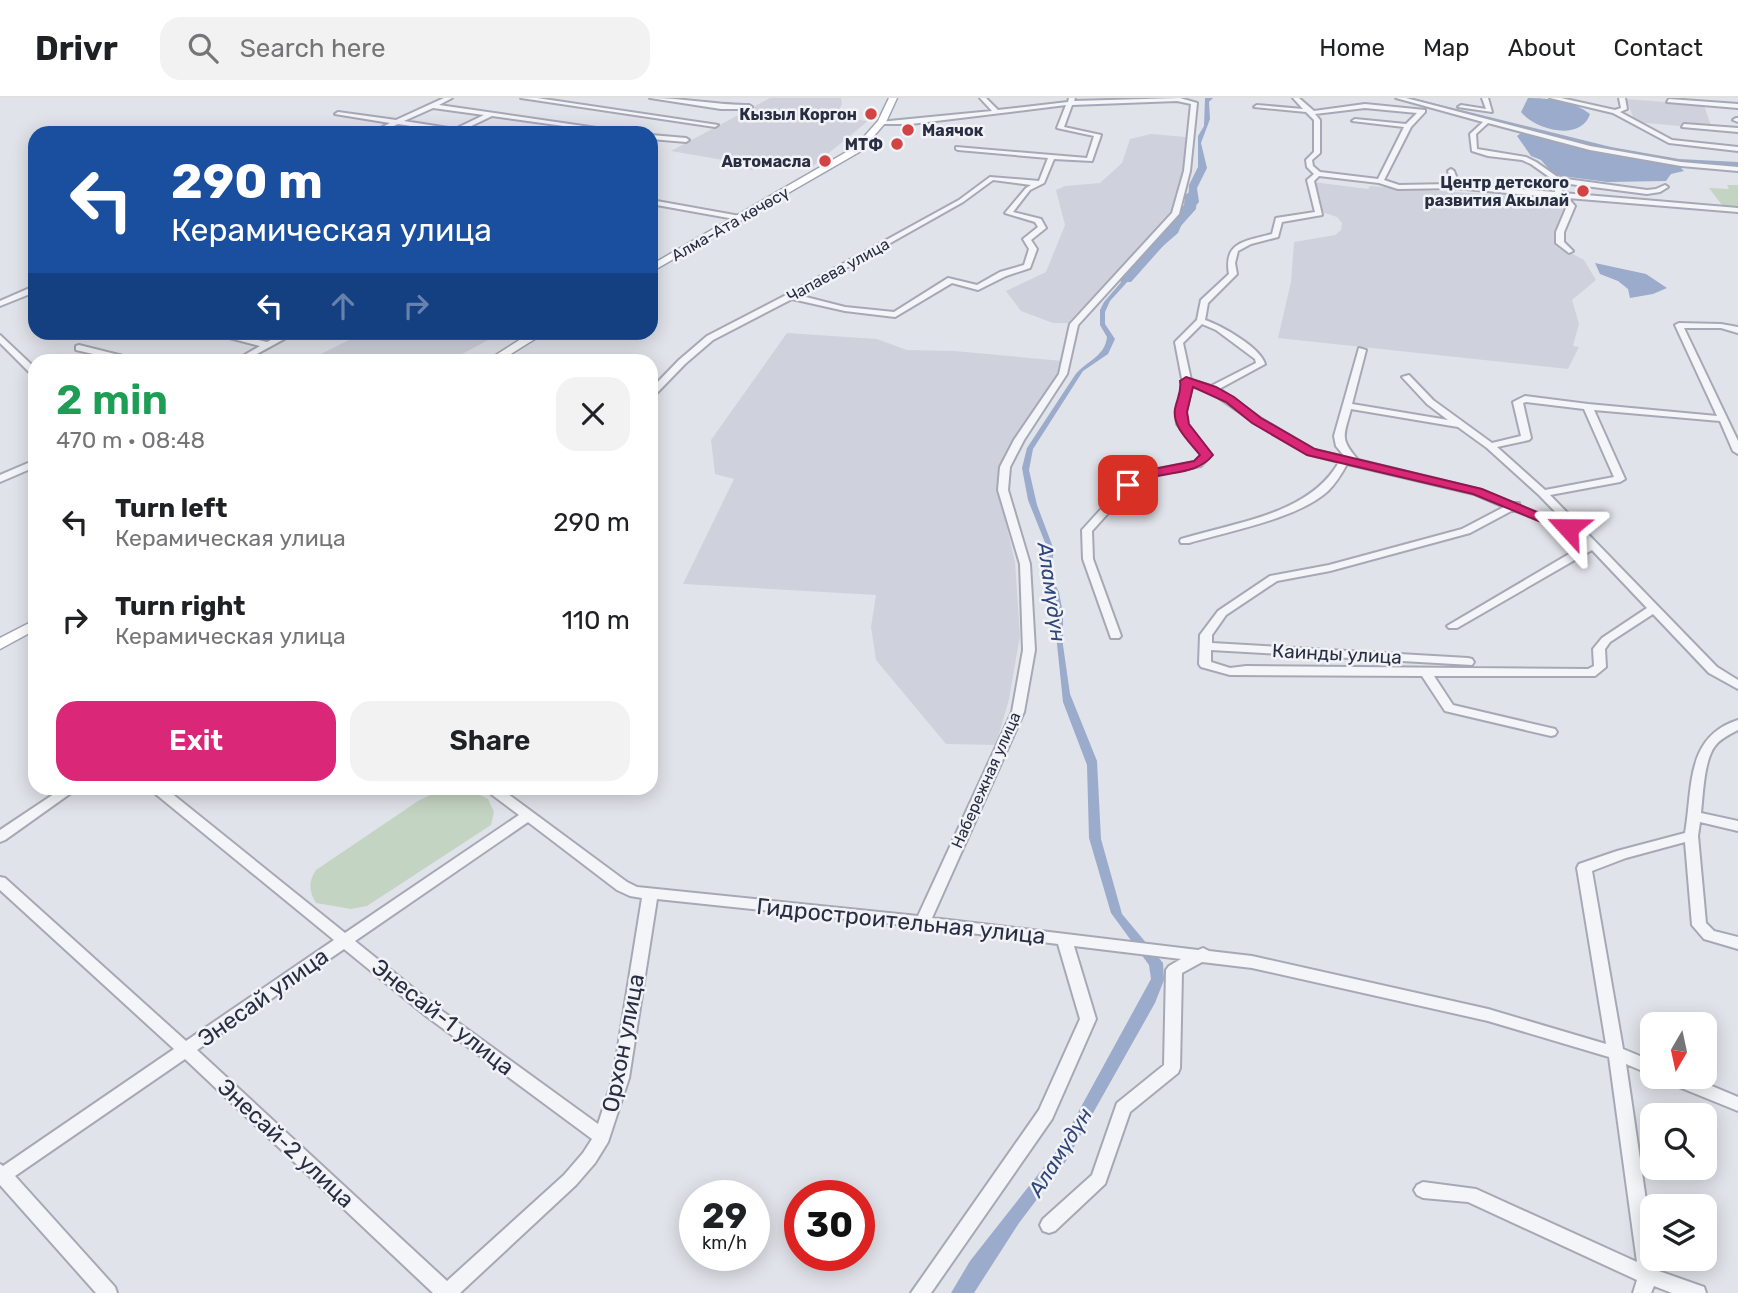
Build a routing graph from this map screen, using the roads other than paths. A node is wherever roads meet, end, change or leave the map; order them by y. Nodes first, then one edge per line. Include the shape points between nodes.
1 (449, 98) edge
2 (524, 98) edge
3 (653, 98) edge
4 (893, 98) edge
5 (983, 98) edge
6 (1296, 98) edge
7 (1399, 98) edge
8 (1485, 98) edge
9 (1553, 98) edge
10 (1622, 98) edge
11 (1669, 101) dead end
12 (1071, 103) edge
13 (432, 106) junction
14 (1738, 106) edge
15 (749, 107) dead end
16 (1257, 107) dead end
17 (1429, 107) junction
18 (1461, 107) dead end
19 (998, 112) junction
20 (1311, 112) junction
21 (1420, 112) junction
22 (1615, 112) junction
23 (338, 114) dead end
24 (491, 114) junction
25 (1355, 121) dead end
26 (398, 122) junction
27 (882, 122) junction
28 (1486, 122) junction
29 (715, 125) dead end
30 (389, 126) edge
31 (420, 126) edge
32 (466, 126) edge
33 (578, 126) edge
34 (1684, 126) dead end
35 (1408, 127) junction
36 (1738, 131) edge
37 (658, 138) edge
38 (686, 140) dead end
39 (958, 148) dead end
40 (1738, 149) edge
41 (1052, 156) junction
42 (1738, 169) edge
43 (1451, 171) dead end
44 (1318, 174) junction
45 (1558, 180) junction
46 (1380, 181) junction
47 (1038, 184) junction
48 (1456, 187) junction
49 (1665, 187) dead end
50 (1561, 196) junction
51 (658, 203) edge
52 (1738, 210) edge
53 (740, 219) junction
54 (1569, 251) dead end
55 (658, 265) edge
56 (28, 292) edge
57 (23, 294) junction
58 (28, 295) edge
59 (791, 296) junction
60 (0, 304) edge
61 (1201, 321) junction
62 (1738, 330) edge
63 (0, 338) edge
64 (246, 340) edge
65 (278, 340) edge
66 (528, 340) edge
67 (268, 345) junction
68 (79, 348) dead end
69 (1362, 350) dead end
70 (104, 354) edge
71 (251, 354) edge
72 (504, 354) edge
73 (28, 366) edge
74 (1406, 377) dead end
75 (1186, 381) junction
76 (658, 387) edge
77 (1212, 389) junction
78 (1348, 407) junction
79 (1588, 407) junction
80 (1723, 419) junction
81 (1462, 425) junction
82 (1490, 446) junction
83 (1738, 451) edge
84 (1344, 461) junction
85 (1356, 464) junction
86 (28, 466) edge
87 (0, 479) edge
88 (1543, 492) junction
89 (1515, 505) junction
90 (1583, 535) junction
91 (1185, 541) dead end
92 (1593, 545) junction
93 (1653, 609) junction
94 (1453, 626) dead end
95 (28, 628) edge
96 (1115, 636) dead end
97 (0, 644) edge
98 (1206, 646) junction
99 (1468, 662) dead end
100 (1426, 672) junction
101 (1738, 685) edge
102 (1738, 724) edge
103 (1551, 732) dead end
104 (61, 795) edge
105 (166, 795) edge
106 (501, 795) edge
107 (527, 816) junction
108 (1695, 816) junction
109 (1738, 827) edge
110 (1691, 836) junction
111 (0, 837) edge
112 (0, 883) edge
113 (650, 896) junction
114 (923, 922) junction
115 (1064, 938) junction
116 (345, 941) junction
117 (1100, 943) joint
118 (1738, 943) edge
119 (1199, 954) junction
120 (186, 1050) junction
121 (1616, 1053) junction
122 (1640, 1063) edge
123 (1702, 1089) edge
124 (1738, 1104) edge
125 (602, 1136) junction
126 (1, 1175) edge
127 (1423, 1190) dead end
128 (1049, 1225) dead end
129 (1645, 1285) edge
130 (108, 1293) edge
131 (446, 1293) edge
132 (920, 1293) edge
133 (1697, 1293) edge

1 - 13 street
2 - 29 street
3 - 15 street
4 - 27 main road, Алма-Ата көчөсү
5 - 19 street
6 - 20 street
7 - 17 street
8 - 18 street via 1490,111
9 - 22 street
10 - 22 street via 1625,109
11 - 14 street
12 - 19 street, Набережная улица
12 - 41 street via 1060,128 1098,135 1090,160
12 - 114 street, Набережная улица via 1192,101 1187,171 1175,214 1074,324 1063,374 1005,467 1003,490 1025,564 1029,650 1025,675 1018,712
13 - 24 street
13 - 26 street
16 - 20 street
17 - 21 street
17 - 28 street
19 - 27 street, Набережная улица
20 - 21 street via 1365,106
20 - 44 street via 1319,134 1317,153 1309,160
21 - 35 street
22 - 40 street via 1671,142
23 - 26 street
24 - 32 street
24 - 33 street
25 - 35 street
26 - 30 street
26 - 31 street
27 - 53 main road, Алма-Ата көчөсү via 858,149
28 - 42 street via 1619,153
28 - 45 street via 1472,134 1476,152 1528,160
34 - 36 street
35 - 46 street
37 - 38 street
39 - 41 street
41 - 47 street
43 - 48 street
44 - 46 street
44 - 61 street via 1310,180 1319,213 1279,220 1275,235 1243,244 1231,253 1228,260 1233,274 1204,302
45 - 49 street via 1647,192
45 - 50 street
46 - 48 street via 1398,187
47 - 59 street, Чапаева улица via 992,178 961,201
47 - 59 street via 1028,189 1009,213 1038,221 1042,228 1027,239 1033,249 1027,266 978,288 951,280 895,315
48 - 50 street
50 - 52 street
50 - 54 street via 1571,206 1560,232 1560,243
51 - 53 street
53 - 55 main road, Алма-Ата көчөсү
56 - 57 street
57 - 58 street
57 - 60 street
59 - 76 street, Чапаева улица via 710,338
61 - 75 street via 1179,342
61 - 77 street via 1219,328 1261,364
62 - 80 street via 1679,325
63 - 73 street
64 - 67 street
65 - 67 street
66 - 72 main road
67 - 71 street
68 - 70 street
69 - 78 street
74 - 81 street
75 - 77 street
75 - 96 street via 1182,424 1206,455 1198,464 1138,476 1087,530 1088,558
77 - 84 street via 1311,452
78 - 81 street
78 - 85 street via 1339,436
79 - 80 street
79 - 82 street via 1525,399 1518,402 1526,438
79 - 88 street via 1620,479
80 - 83 street
81 - 82 street
82 - 88 street
84 - 85 street
84 - 91 street via 1334,479 1317,494 1283,510
85 - 89 street via 1440,481
86 - 87 street
88 - 90 street
89 - 90 street
89 - 98 street via 1466,531 1330,568 1274,578 1222,612 1206,635
90 - 92 street
92 - 93 street
92 - 94 street
93 - 100 street via 1606,640 1599,649 1599,670 1591,673
93 - 101 street via 1713,670
95 - 97 main road
98 - 99 street, Каинды улица
98 - 100 street via 1205,664 1222,672
100 - 103 street via 1449,708
102 - 108 street via 1709,744 1700,770
104 - 111 street
105 - 116 street, Энесай-1 улица
106 - 107 street, Гидростроительная улица
107 - 113 street, Гидростроительная улица via 622,886
107 - 116 street, Энесай улица
108 - 109 street
108 - 110 street
110 - 118 street via 1699,925 1709,935
110 - 121 street via 1584,868
112 - 120 street, Энесай-2 улица
113 - 114 street, Гидростроительная улица
113 - 125 street, Орхон улица via 621,1078
114 - 115 street, Гидростроительная улица
115 - 117 street
115 - 132 street, Гидростроительная улица via 1088,1019 1046,1114
116 - 120 street, Энесай улица
116 - 125 street, Энесай-1 улица via 432,1012
117 - 119 street
119 - 121 street via 1425,1000
119 - 128 street via 1174,970 1172,1068 1123,1108 1099,1179
120 - 126 street, Энесай улица
120 - 131 street, Энесай-2 улица
121 - 122 street
121 - 129 street
123 - 124 street
125 - 131 street, Орхон улица via 569,1180
126 - 130 street
127 - 129 street via 1470,1194
129 - 133 street

